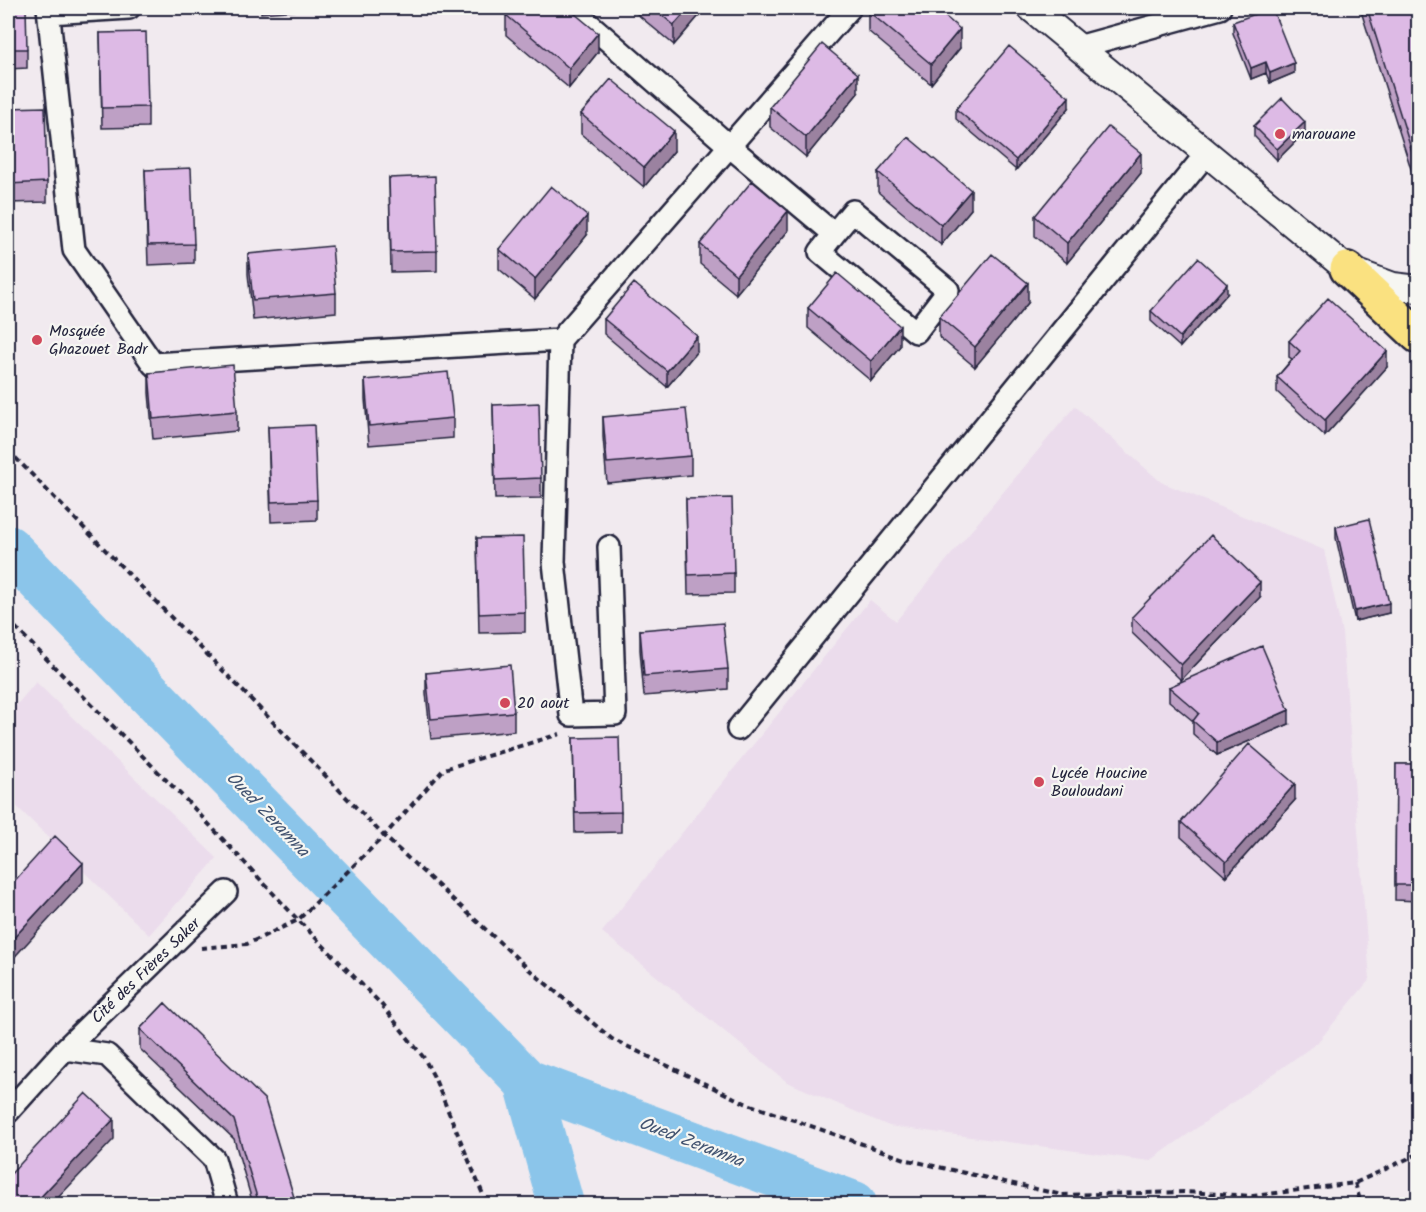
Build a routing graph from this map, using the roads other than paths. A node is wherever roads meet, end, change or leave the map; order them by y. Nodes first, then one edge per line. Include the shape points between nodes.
1 (129, 8) edge
2 (571, 8) edge
3 (850, 8) edge
4 (1032, 8) edge
5 (1220, 8) edge
6 (48, 10) edge
7 (1078, 47) junction
8 (728, 146) junction
9 (1206, 154) junction
10 (834, 234) junction
11 (1347, 269) junction
12 (1419, 289) edge
13 (1419, 336) edge
14 (560, 340) junction
15 (609, 547) dead end
16 (738, 729) dead end
17 (226, 892) dead end
18 (65, 1049) junction
19 (8, 1112) edge
20 (226, 1204) edge

1 - 6 street
2 - 8 street
3 - 8 street
4 - 7 street
5 - 7 street
6 - 14 street via 74,250 153,364
7 - 9 street
8 - 10 street
8 - 14 street
9 - 11 street
9 - 16 street
10 - 10 street via 820,252 916,332 948,290 853,211
11 - 12 street via 1382,283
11 - 13 highway
14 - 15 street via 554,562 571,715 615,714
17 - 18 street, Cité des Frères Saker
18 - 19 street, Cité des Frères Saker
18 - 20 street via 107,1055 214,1159

